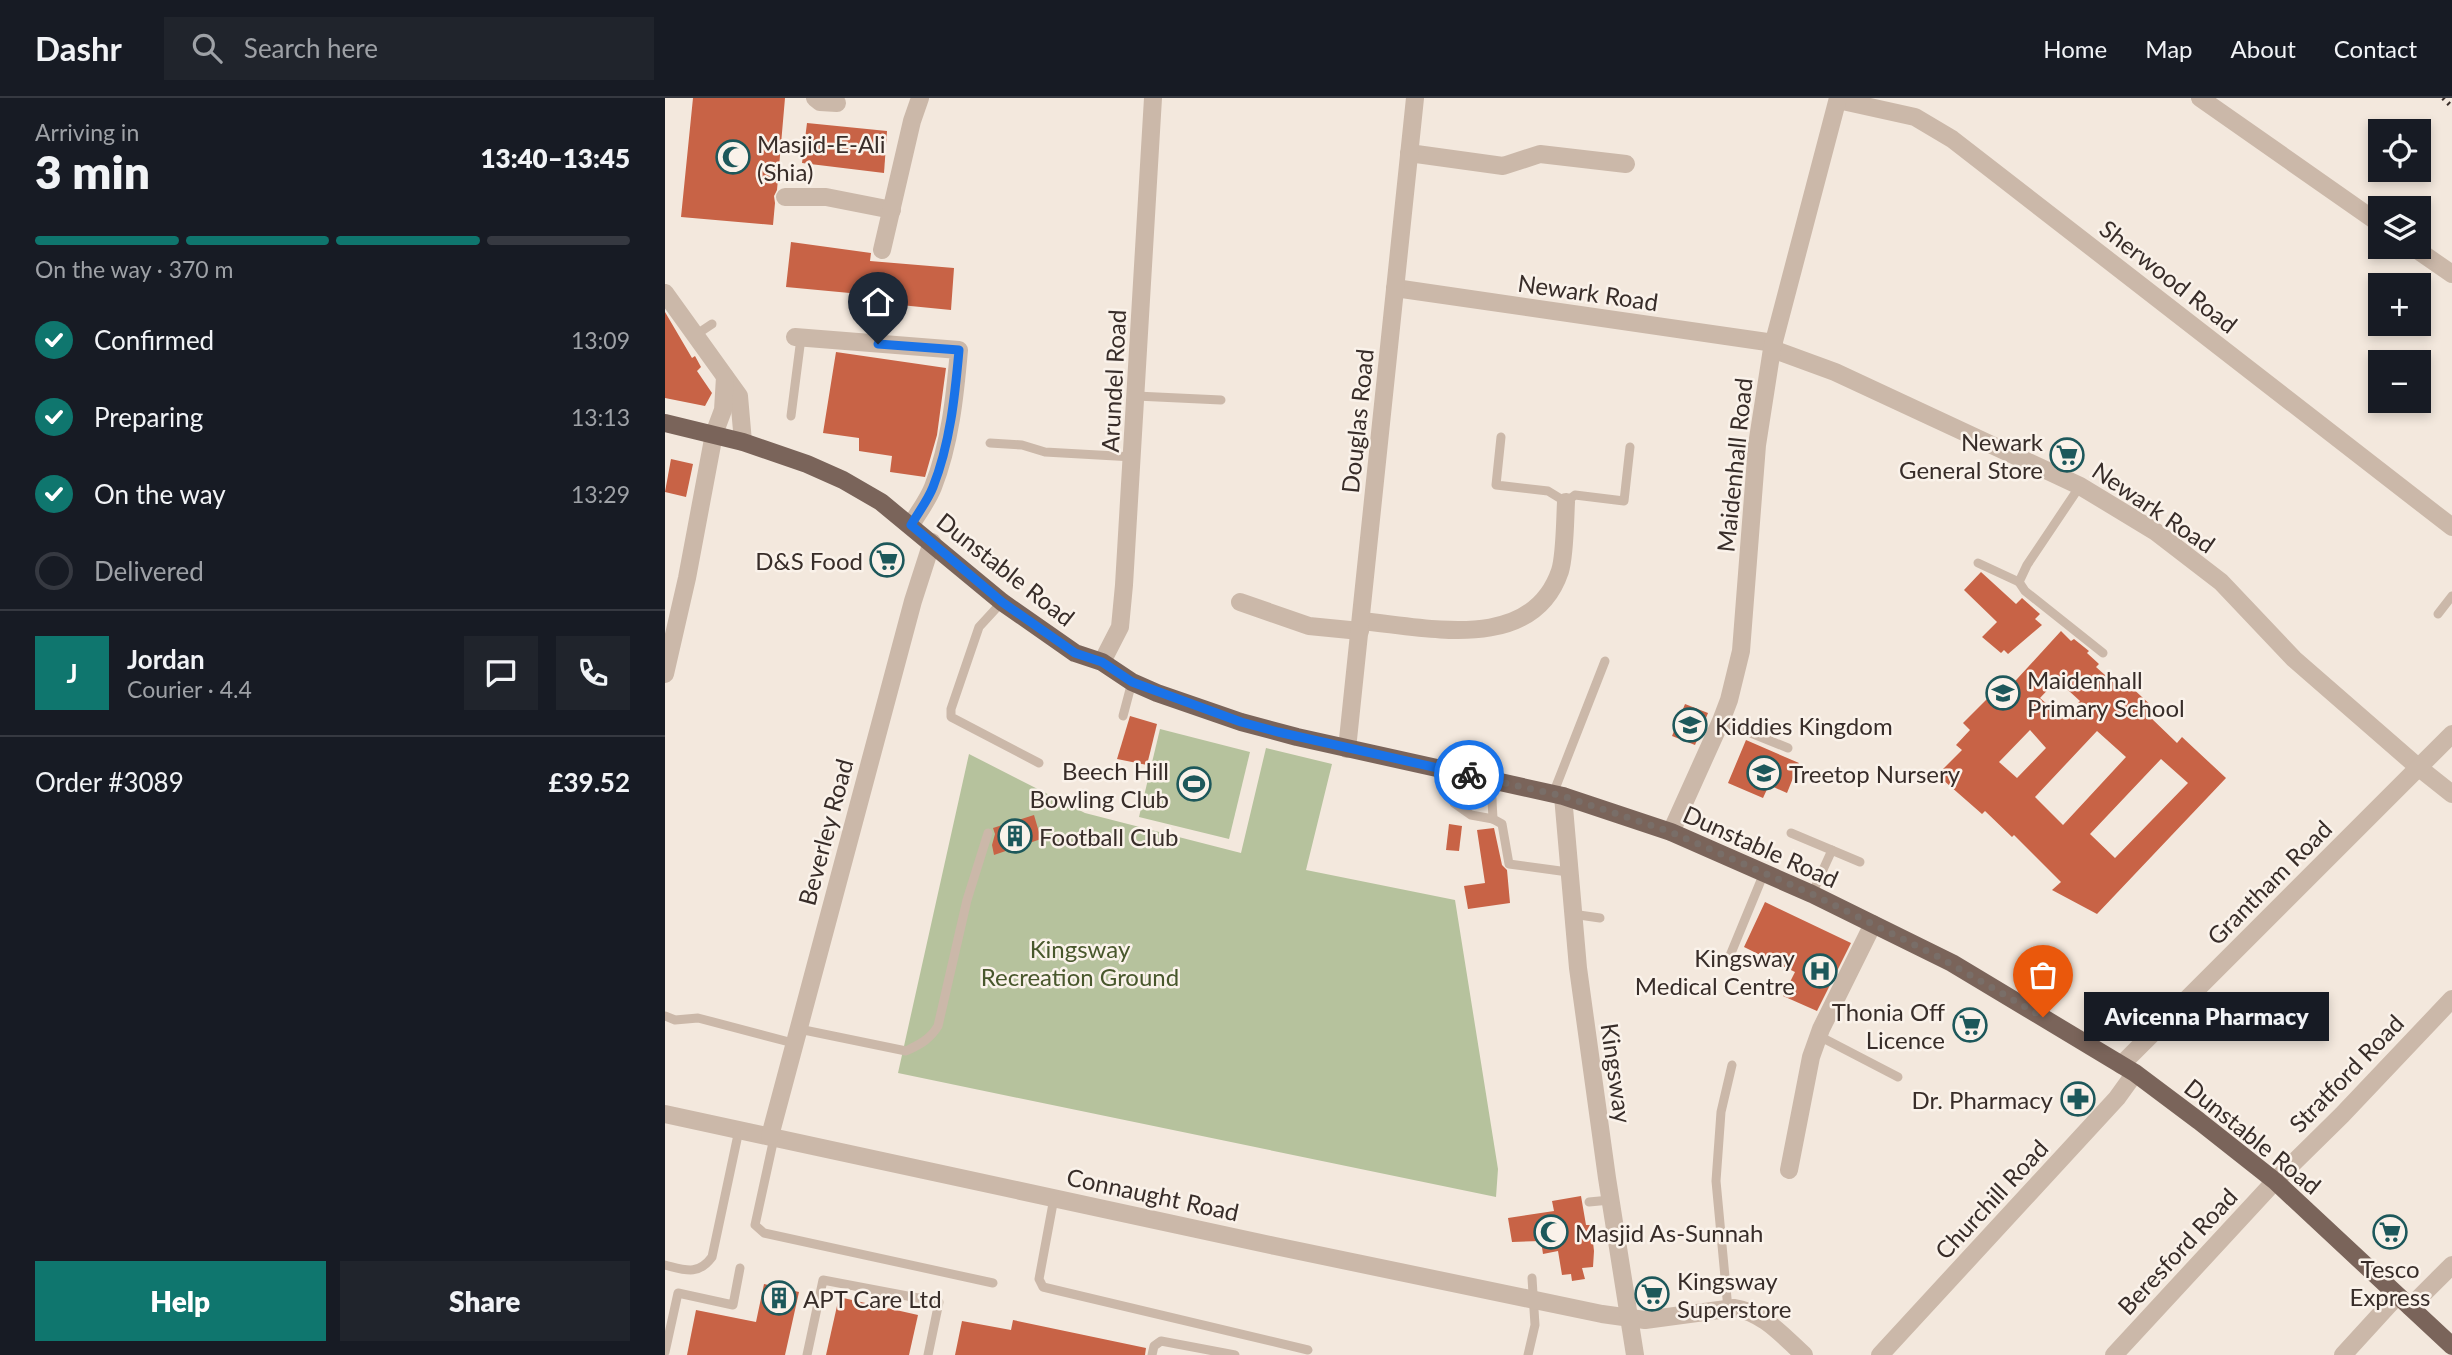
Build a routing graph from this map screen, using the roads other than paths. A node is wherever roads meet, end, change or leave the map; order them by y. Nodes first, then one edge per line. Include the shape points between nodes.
1 (815, 98) edge
2 (921, 98) edge
3 (1153, 98) edge
4 (1415, 98) edge
5 (2200, 98) edge
6 (1838, 99) edge
7 (837, 103) dead end
8 (1409, 153) junction
9 (1626, 164) dead end
10 (785, 197) dead end
11 (892, 210) junction
12 (2368, 215) edge
13 (882, 250) dead end
14 (2430, 259) edge
15 (2452, 274) edge
16 (1395, 288) junction
17 (665, 293) edge
18 (712, 324) dead end
19 (697, 334) junction
20 (798, 338) joint
21 (1773, 346) junction
22 (725, 377) junction
23 (1136, 396) junction
24 (1221, 400) dead end
25 (791, 416) dead end
26 (665, 423) edge
27 (714, 434) junction
28 (1501, 437) dead end
29 (743, 442) junction
30 (990, 443) dead end
31 (1630, 447) dead end
32 (1133, 457) junction
33 (2080, 486) junction
34 (1566, 502) junction
35 (911, 525) junction
36 (2452, 527) edge
37 (932, 542) junction
38 (1978, 563) dead end
39 (2019, 582) junction
40 (2452, 597) edge
41 (1002, 602) junction
42 (1240, 603) dead end
43 (2438, 614) dead end
44 (1361, 626) junction
45 (2103, 653) dead end
46 (1605, 660) dead end
47 (1102, 662) junction
48 (665, 674) edge
49 (1132, 682) junction
50 (1123, 716) dead end
51 (1721, 721) junction
52 (2452, 734) edge
53 (1788, 748) dead end
54 (1347, 749) junction
55 (1039, 763) dead end
56 (2418, 767) junction
57 (1452, 771) junction
58 (1491, 780) junction
59 (2452, 794) edge
60 (1558, 795) junction
61 (1493, 819) junction
62 (1671, 832) junction
63 (988, 833) dead end
64 (1791, 833) dead end
65 (1832, 850) junction
66 (1860, 862) dead end
67 (1568, 872) junction
68 (1764, 873) junction
69 (1812, 894) junction
70 (1572, 914) junction
71 (1600, 918) dead end
72 (1873, 924) junction
73 (1729, 958) dead end
74 (2452, 999) edge
75 (665, 1016) edge
76 (1819, 1035) junction
77 (795, 1036) junction
78 (1732, 1065) dead end
79 (2128, 1069) junction
80 (1898, 1077) dead end
81 (665, 1114) edge
82 (739, 1130) junction
83 (772, 1137) junction
84 (1790, 1170) dead end
85 (2275, 1181) junction
86 (1054, 1198) junction
87 (1610, 1200) junction
88 (1589, 1202) dead end
89 (665, 1265) edge
90 (2452, 1265) edge
91 (740, 1268) dead end
92 (1532, 1278) dead end
93 (993, 1283) dead end
94 (1534, 1300) junction
95 (2403, 1302) junction
96 (1728, 1309) junction
97 (1630, 1319) junction
98 (2452, 1346) edge
99 (1308, 1350) dead end
100 (665, 1352) edge
101 (807, 1355) edge
102 (928, 1355) edge
103 (1151, 1355) edge
104 (1234, 1355) edge
105 (1528, 1355) edge
106 (1635, 1355) edge
107 (1804, 1355) edge
108 (1880, 1355) edge
109 (2114, 1355) edge
110 (2343, 1355) edge

1 - 7 street
2 - 11 street
3 - 23 street, Arundel Road
4 - 8 street, Douglas Road
5 - 12 street
6 - 21 street, Maidenhall Road
6 - 36 street, Sherwood Road via 1915,117 1952,139
8 - 9 street via 1503,166 1540,154
8 - 16 street, Douglas Road
10 - 11 street via 826,197
11 - 13 street
14 - 15 street
16 - 21 street, Newark Road
16 - 44 street, Douglas Road
17 - 19 street
18 - 19 lane
19 - 22 street
20 - 25 lane
20 - 35 street via 959,350 944,453 933,489
21 - 33 street, Newark Road
21 - 51 street, Maidenhall Road via 1757,445 1741,651
22 - 27 street via 723,410
22 - 29 street via 739,396
23 - 24 lane
23 - 32 street, Arundel Road
26 - 27 main road, Dunstable Road
27 - 29 main road, Dunstable Road
27 - 48 street
28 - 34 lane via 1496,485 1548,491
29 - 35 main road, Dunstable Road via 843,480
30 - 32 lane via 1045,452
31 - 34 lane via 1624,501 1575,495
32 - 47 street, Arundel Road via 1120,627
33 - 39 lane
33 - 56 street, Newark Road via 2156,533 2221,582 2294,659
34 - 44 street via 1560,570 1541,605 1504,626 1469,632
35 - 37 main road, Dunstable Road
37 - 41 main road, Dunstable Road
37 - 77 street, Beverley Road
38 - 39 lane
39 - 45 lane
40 - 43 lane
41 - 47 main road, Dunstable Road via 1075,653
41 - 55 lane via 979,627 951,717
42 - 44 street via 1309,626
44 - 54 street, Douglas Road
46 - 60 lane
47 - 49 main road, Dunstable Road
49 - 50 lane
49 - 54 main road, Dunstable Road via 1241,722
51 - 53 lane
51 - 62 street, Maidenhall Road
52 - 56 street, Grantham Road
54 - 57 main road, Dunstable Road
56 - 59 street, Newark Road
56 - 79 street, Grantham Road
57 - 58 main road, Dunstable Road
57 - 61 lane via 1454,803 1471,816
58 - 60 main road, Dunstable Road
58 - 61 lane
60 - 62 main road, Dunstable Road
60 - 67 street, Kingsway
61 - 67 lane via 1502,824 1509,864
62 - 68 main road, Dunstable Road
63 - 77 lane via 932,1036 906,1051
64 - 65 lane
65 - 66 lane
65 - 69 lane
67 - 70 street, Kingsway
68 - 69 main road, Dunstable Road
68 - 73 lane
69 - 72 main road, Dunstable Road
70 - 71 lane
70 - 87 street, Kingsway
72 - 76 street
72 - 79 main road, Dunstable Road via 1952,963
74 - 85 street, Stratford Road
75 - 77 lane
76 - 80 lane
76 - 84 street
77 - 83 street, Beverley Road
78 - 96 lane via 1721,1112 1716,1181
79 - 85 main road, Dunstable Road
79 - 108 street, Churchill Road via 2117,1098
81 - 82 street, Connaught Road
82 - 83 street, Connaught Road
82 - 89 lane via 712,1257 705,1267 689,1271
83 - 86 street, Connaught Road
83 - 93 lane via 755,1225 764,1233
85 - 95 main road, Dunstable Road
85 - 109 street, Beresford Road
86 - 94 street, Connaught Road
86 - 99 lane via 1039,1279 1043,1287
87 - 88 lane
87 - 97 street, Kingsway
90 - 95 street
91 - 100 lane via 733,1305 678,1293
92 - 94 lane
94 - 97 street, Connaught Road
94 - 105 lane via 1535,1325
95 - 98 main road, Dunstable Road
95 - 110 street
96 - 97 street, Connaught Road
96 - 107 street via 1746,1310 1767,1321
97 - 106 street, Kingsway
101 - 102 lane via 823,1280 939,1302
103 - 104 lane via 1161,1341

